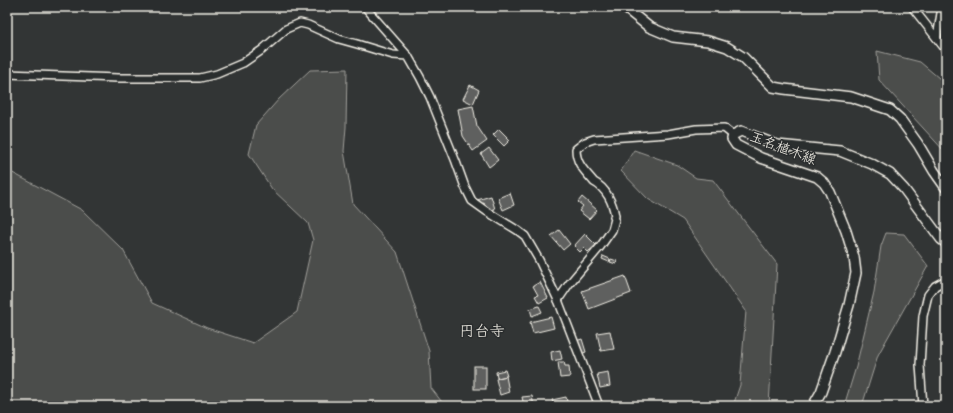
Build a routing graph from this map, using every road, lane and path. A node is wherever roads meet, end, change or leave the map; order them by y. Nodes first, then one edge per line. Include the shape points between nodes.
1 (365, 7) edge
2 (624, 7) edge
3 (912, 7) edge
4 (942, 7) edge
5 (937, 38) junction
6 (946, 50) edge
7 (408, 56) junction
8 (7, 74) edge
9 (733, 135) junction
10 (946, 188) edge
11 (946, 243) edge
12 (946, 280) edge
13 (558, 300) junction
14 (599, 406) edge
15 (814, 406) edge
16 (922, 406) edge

1 - 7 street
2 - 10 main road via 649,27 673,37 708,41 727,47 743,57 773,87 851,97 890,110 918,144
3 - 5 street
4 - 5 street
5 - 6 street
7 - 8 street via 393,55 339,39 300,23 286,29 244,63 200,78
7 - 13 street via 430,97 472,201 525,236
9 - 11 main road, 玉名植木線 via 741,131 777,146 840,150 872,164 890,174
9 - 13 street via 724,128 696,129 668,134 594,139 576,149 580,166 607,195 615,216 612,230
9 - 15 main road, 玉名植木線 via 732,139 736,145 761,158 817,177 824,183 846,231 854,257 856,273 836,352
12 - 16 street via 935,286 928,295 924,311 920,365
13 - 14 street

